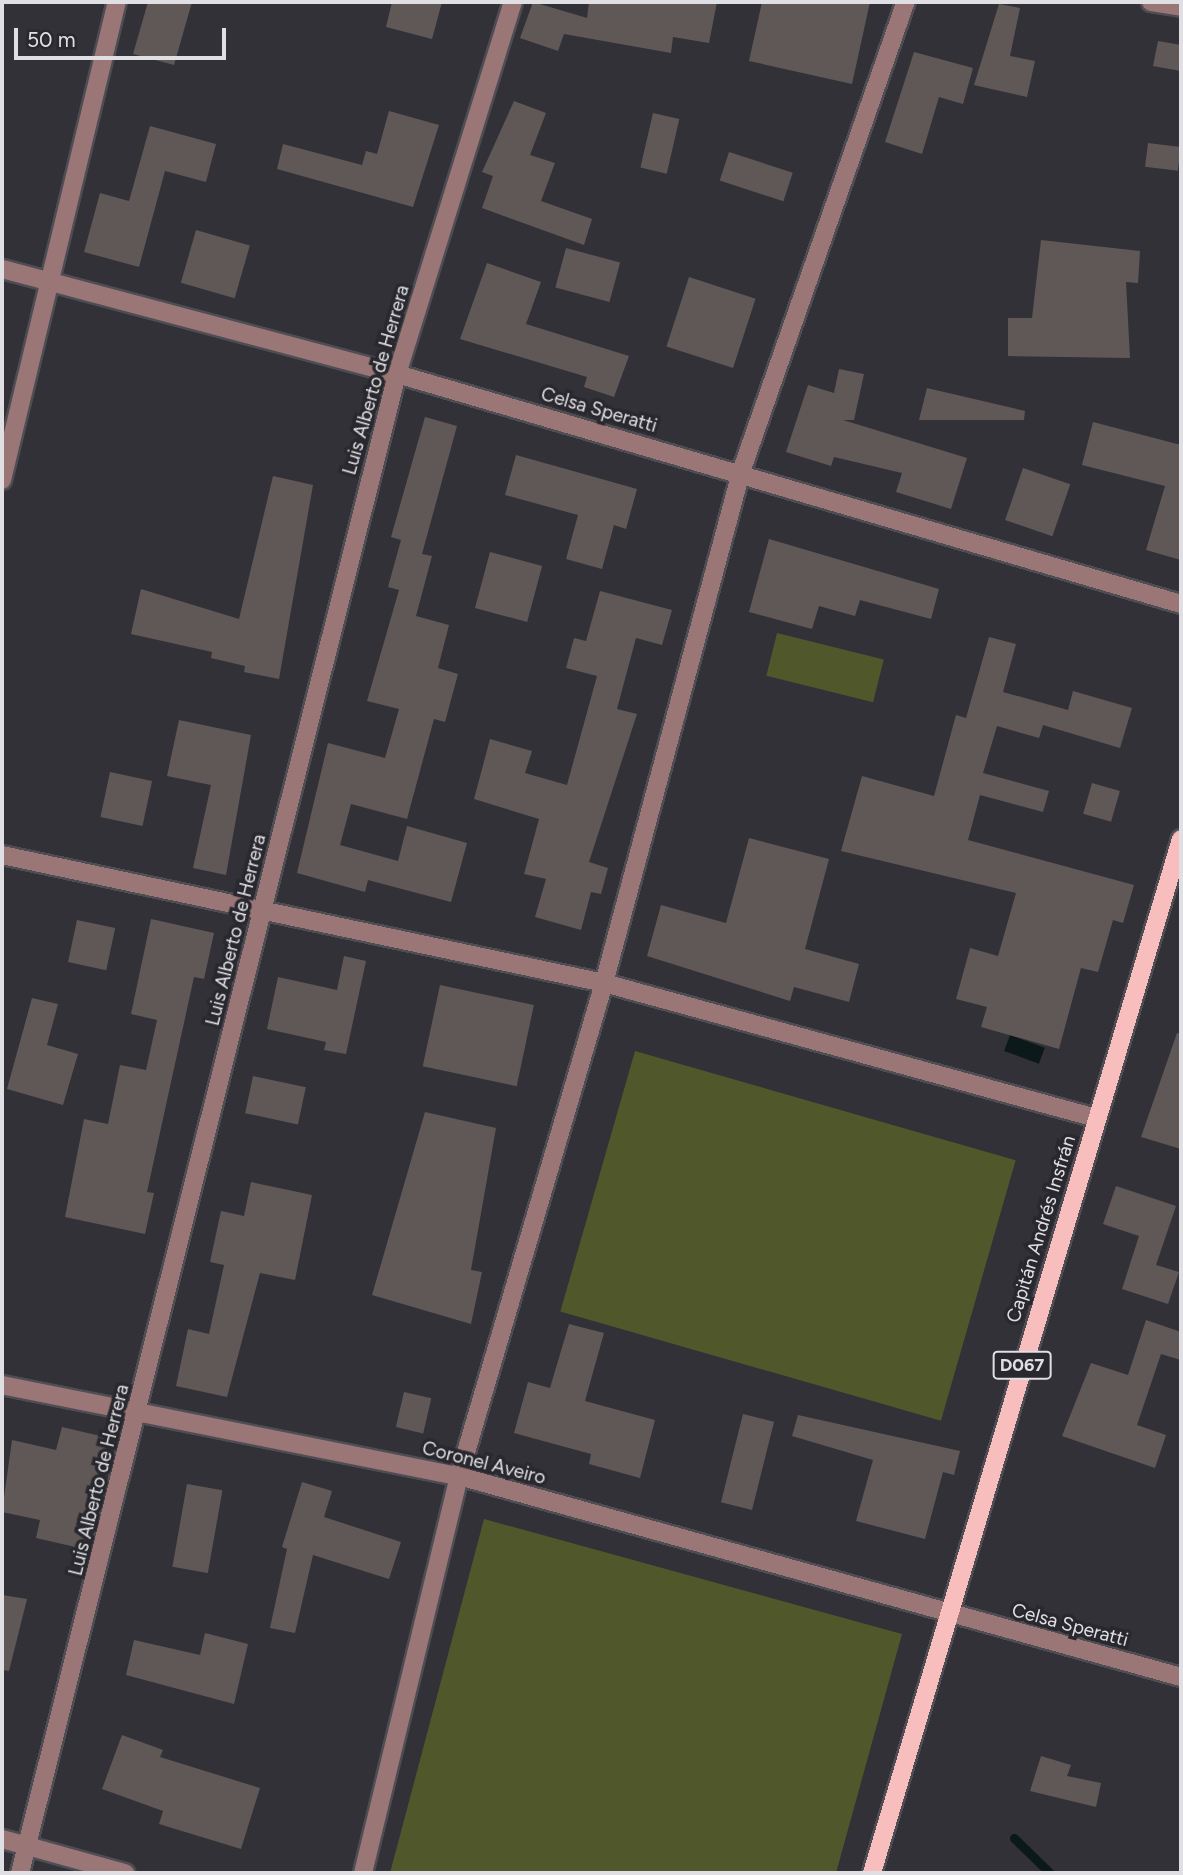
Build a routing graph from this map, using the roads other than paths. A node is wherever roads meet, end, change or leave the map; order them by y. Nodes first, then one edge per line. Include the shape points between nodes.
1 (117, 2) edge
2 (513, 2) edge
3 (906, 2) edge
4 (1151, 2) edge
5 (1181, 7) edge
6 (2, 269) edge
7 (49, 281) junction
8 (397, 373) junction
9 (741, 472) junction
10 (2, 480) edge
11 (1181, 604) edge
12 (1181, 839) edge
13 (2, 855) edge
14 (262, 913) junction
15 (604, 983) junction
16 (1096, 1118) junction
17 (2, 1385) edge
18 (139, 1410) junction
19 (459, 1476) junction
20 (948, 1613) junction
21 (1181, 1677) edge
22 (2, 1839) edge
23 (29, 1850) junction
24 (20, 1873) edge
25 (125, 1873) edge
26 (363, 1873) edge
27 (872, 1873) edge

1 - 7 street
2 - 8 street, Luis Alberto de Herrera
3 - 9 street
4 - 5 street
6 - 7 street, Celsa Speratti
7 - 8 street, Celsa Speratti
7 - 10 street
8 - 9 street, Celsa Speratti
8 - 14 street, Luis Alberto de Herrera
9 - 11 street, Celsa Speratti
9 - 15 street
12 - 16 main road, Capitán Andrés Insfrán / D067
13 - 14 street
14 - 15 street
14 - 18 street, Luis Alberto de Herrera
15 - 16 street
15 - 19 street
16 - 20 main road, Capitán Andrés Insfrán / D067
17 - 18 street, Coronel Aveiro
18 - 19 street, Coronel Aveiro
18 - 23 street, Luis Alberto de Herrera
19 - 20 street, Coronel Aveiro
19 - 26 street
20 - 21 street, Celsa Speratti
20 - 27 main road, Capitán Andrés Insfrán / D067
22 - 23 street
23 - 24 street, Luis Alberto de Herrera
23 - 25 street

